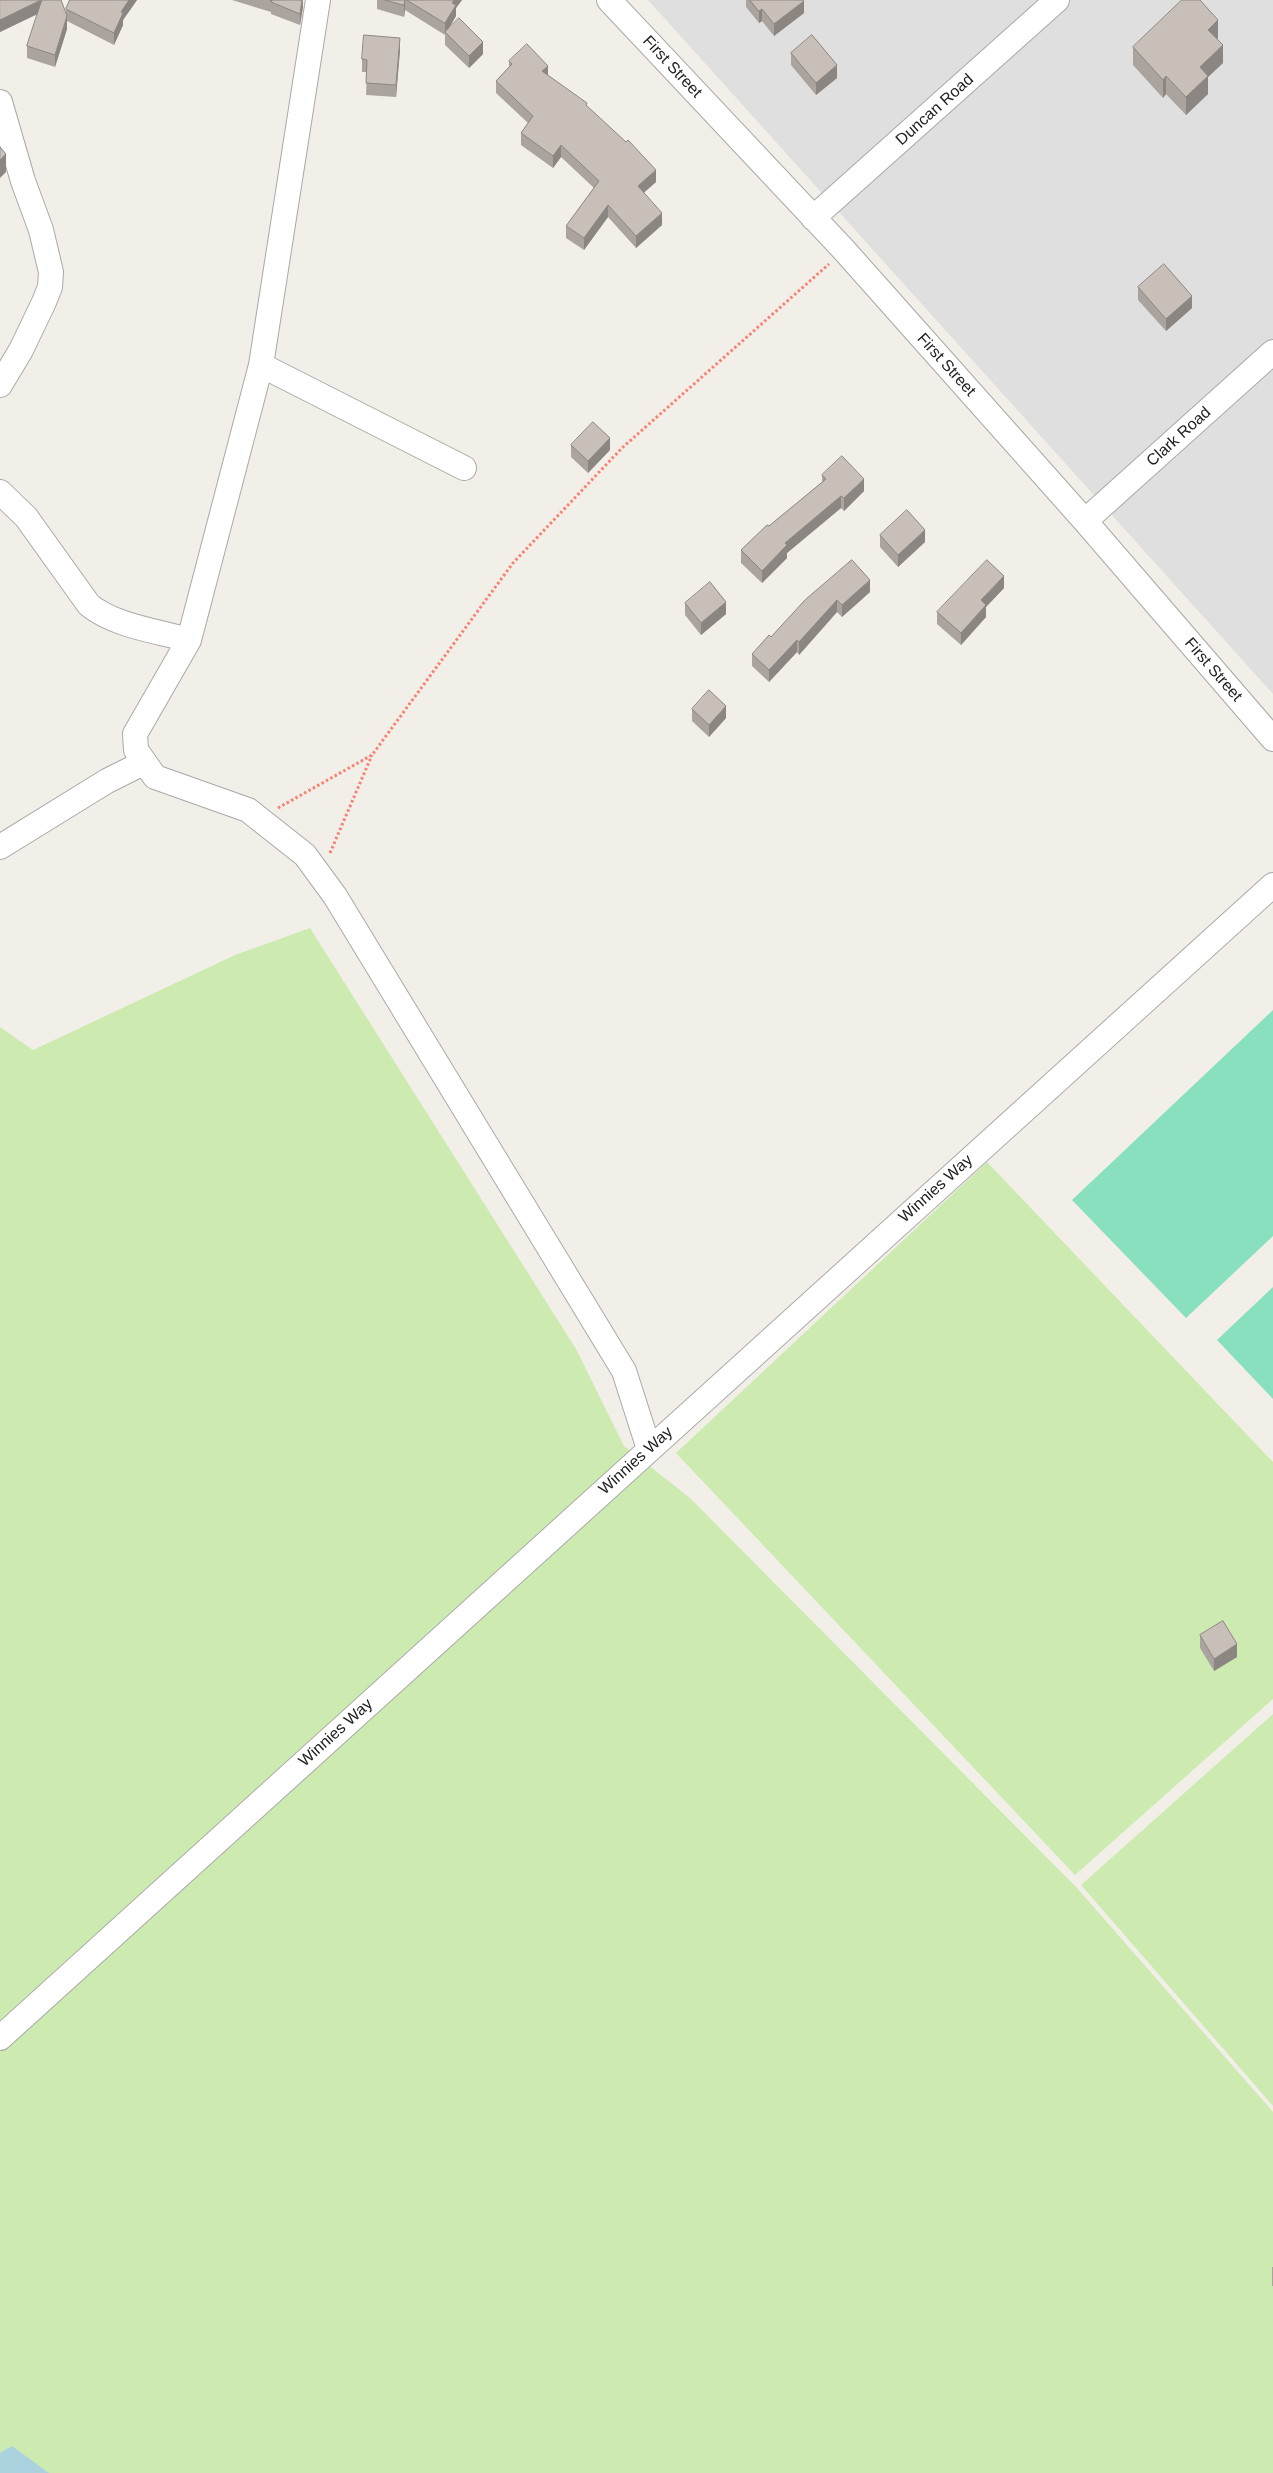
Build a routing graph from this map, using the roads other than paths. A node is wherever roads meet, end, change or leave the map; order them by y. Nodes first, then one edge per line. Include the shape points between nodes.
1 (318, 0) edge
2 (609, 0) edge
3 (1057, 0) edge
4 (0, 102) edge
5 (813, 218) junction
6 (1273, 352) edge
7 (261, 365) junction
8 (0, 385) edge
9 (464, 468) dead end
10 (0, 492) edge
11 (1085, 521) junction
12 (189, 640) junction
13 (1273, 739) edge
14 (143, 763) junction
15 (0, 847) edge
16 (1273, 885) edge
17 (649, 1449) junction
18 (0, 2038) edge

1 - 7 street
2 - 5 street, First Street
3 - 5 street, Duncan Road
4 - 8 street via 51,272 44,302
5 - 11 street, First Street
6 - 11 street, Clark Road
7 - 9 street
7 - 12 street
10 - 12 street via 26,517 97,612
11 - 13 street, First Street
12 - 14 street via 135,734 136,750
14 - 15 street via 106,781
14 - 17 street via 155,777 248,810 305,855 321,876 624,1371
16 - 17 street, Winnies Way
17 - 18 street, Winnies Way

